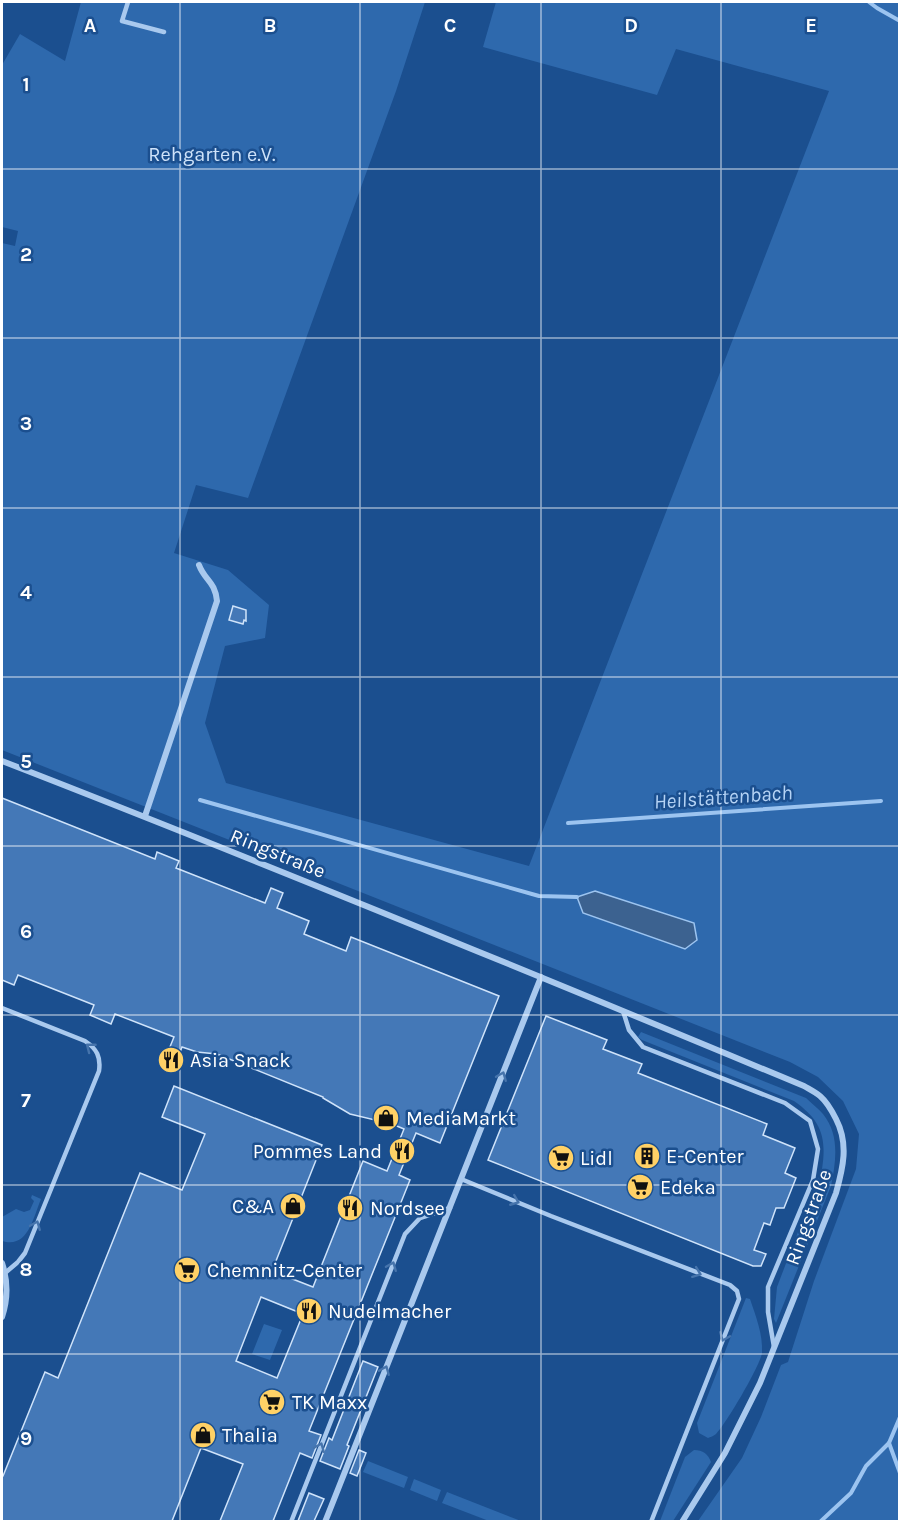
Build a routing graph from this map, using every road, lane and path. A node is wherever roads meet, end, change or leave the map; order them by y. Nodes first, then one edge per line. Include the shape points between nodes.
1 (128, 2) edge
2 (164, 32) dead end
3 (199, 565) dead end
4 (2, 760) edge
5 (145, 816) junction
6 (541, 977) junction
7 (2, 1008) edge
8 (623, 1011) junction
9 (461, 1179) junction
10 (450, 1208) junction
11 (2, 1263) edge
12 (5, 1273) junction
13 (2, 1317) edge
14 (774, 1349) junction
15 (291, 1521) edge
16 (325, 1521) edge
17 (651, 1521) edge
18 (682, 1521) edge

1 - 2 lane via 122,21
3 - 5 street via 211,582 217,601
4 - 5 street, Ringstraße
5 - 6 street, Ringstraße
6 - 8 street, Ringstraße
9 -> 6 street
12 -> 7 lane via 25,1253 100,1063 98,1053 85,1041
8 - 14 lane via 629,1030 643,1047 785,1103 810,1121 818,1149 813,1180 768,1287
8 - 14 street, Ringstraße via 804,1086 821,1097 841,1128 845,1149 836,1193
9 - 10 street
9 -> 17 lane via 737,1291 740,1299
15 -> 10 lane via 405,1234 420,1218
16 -> 10 street
11 - 12 street
12 - 13 street via 6,1304
14 - 18 street, Ringstraße via 725,1453

